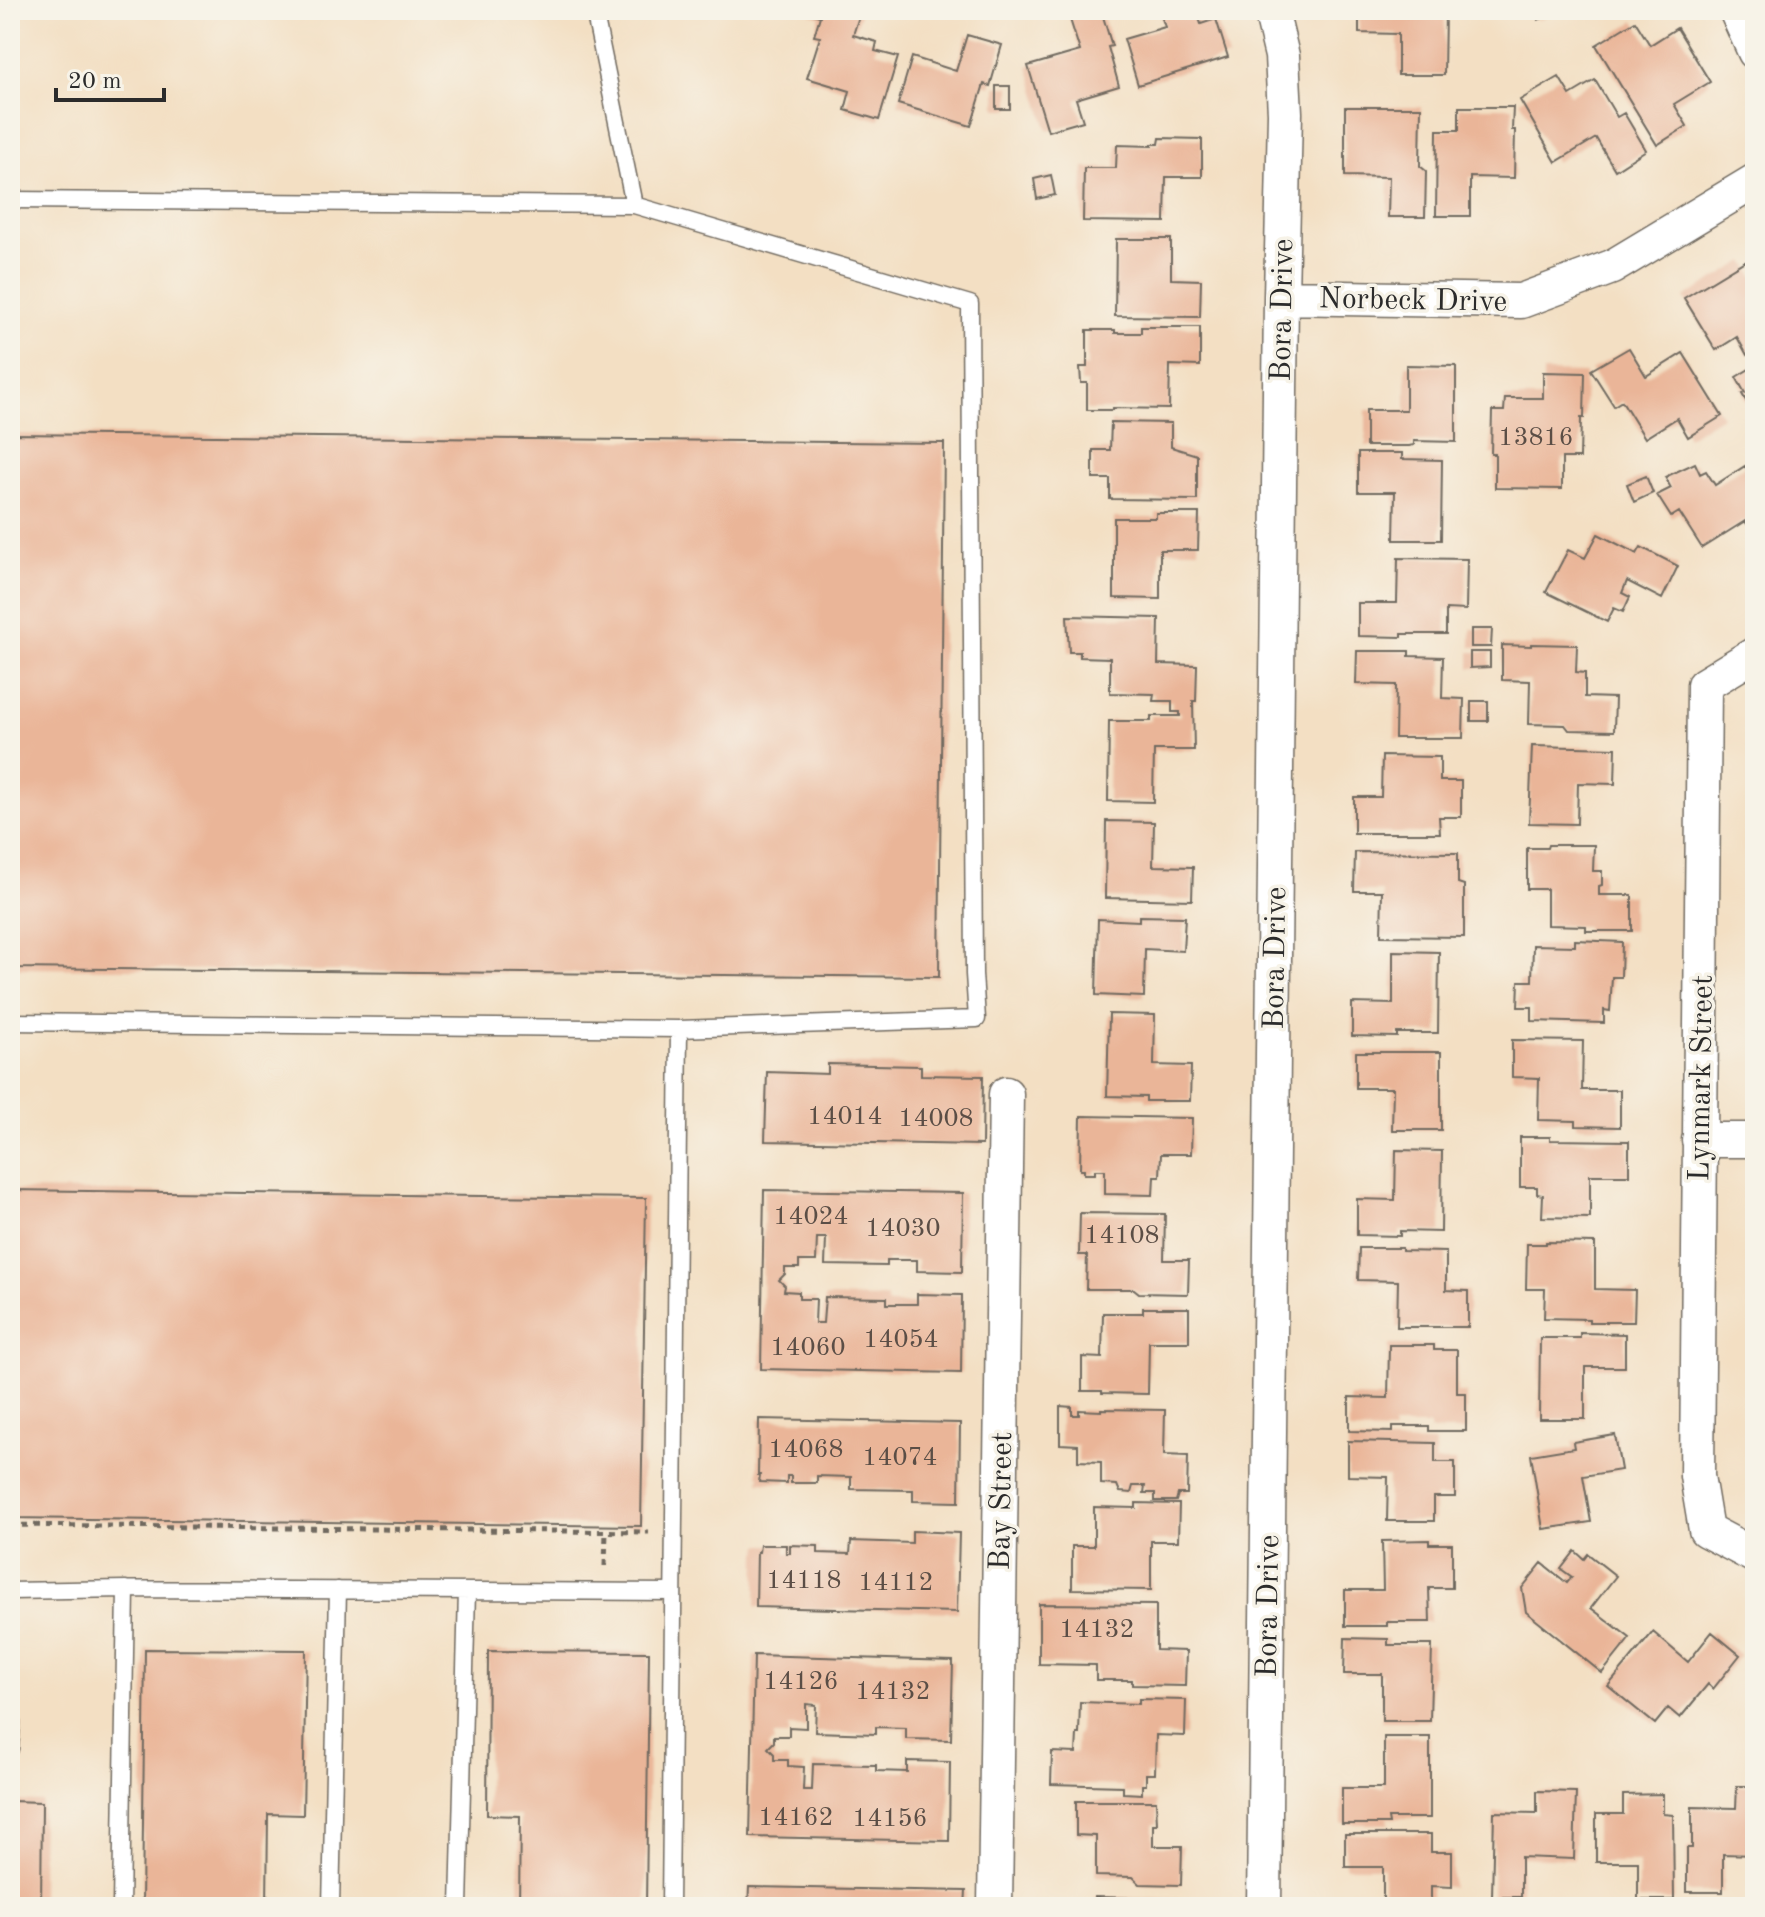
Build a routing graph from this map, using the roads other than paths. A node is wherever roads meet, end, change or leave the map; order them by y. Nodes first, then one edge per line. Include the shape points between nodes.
1 (594, 10) edge
2 (1271, 10) edge
3 (1736, 10) edge
4 (1755, 52) edge
5 (1755, 181) edge
6 (10, 200) edge
7 (634, 205) junction
8 (1281, 297) junction
9 (1755, 654) edge
10 (10, 1022) edge
11 (679, 1029) junction
12 (1006, 1094) dead end
13 (1699, 1140) junction
14 (1755, 1140) edge
15 (1755, 1556) edge
16 (126, 1589) junction
17 (338, 1590) junction
18 (10, 1591) edge
19 (467, 1591) junction
20 (673, 1592) junction
21 (10, 1719) edge
22 (10, 1749) edge
23 (121, 1907) edge
24 (331, 1907) edge
25 (459, 1907) edge
26 (670, 1907) edge
27 (995, 1907) edge
28 (1264, 1907) edge

1 - 7 lane
2 - 8 street, Bora Drive via 1282,56 1285,113
3 - 4 street
5 - 8 street, Norbeck Drive via 1612,267 1521,301
6 - 7 lane
7 - 11 lane via 970,304 977,1019
8 - 28 street, Bora Drive
9 - 13 street, Lynmark Street via 1704,685
10 - 11 lane
11 - 20 lane
12 - 27 street, Bay Street
13 - 14 street
13 - 15 street, Lynmark Street via 1697,1476 1706,1530
16 - 17 lane
16 - 18 lane
16 - 23 lane
17 - 19 lane
17 - 24 lane
19 - 20 lane
19 - 25 lane
20 - 26 lane
21 - 22 lane

